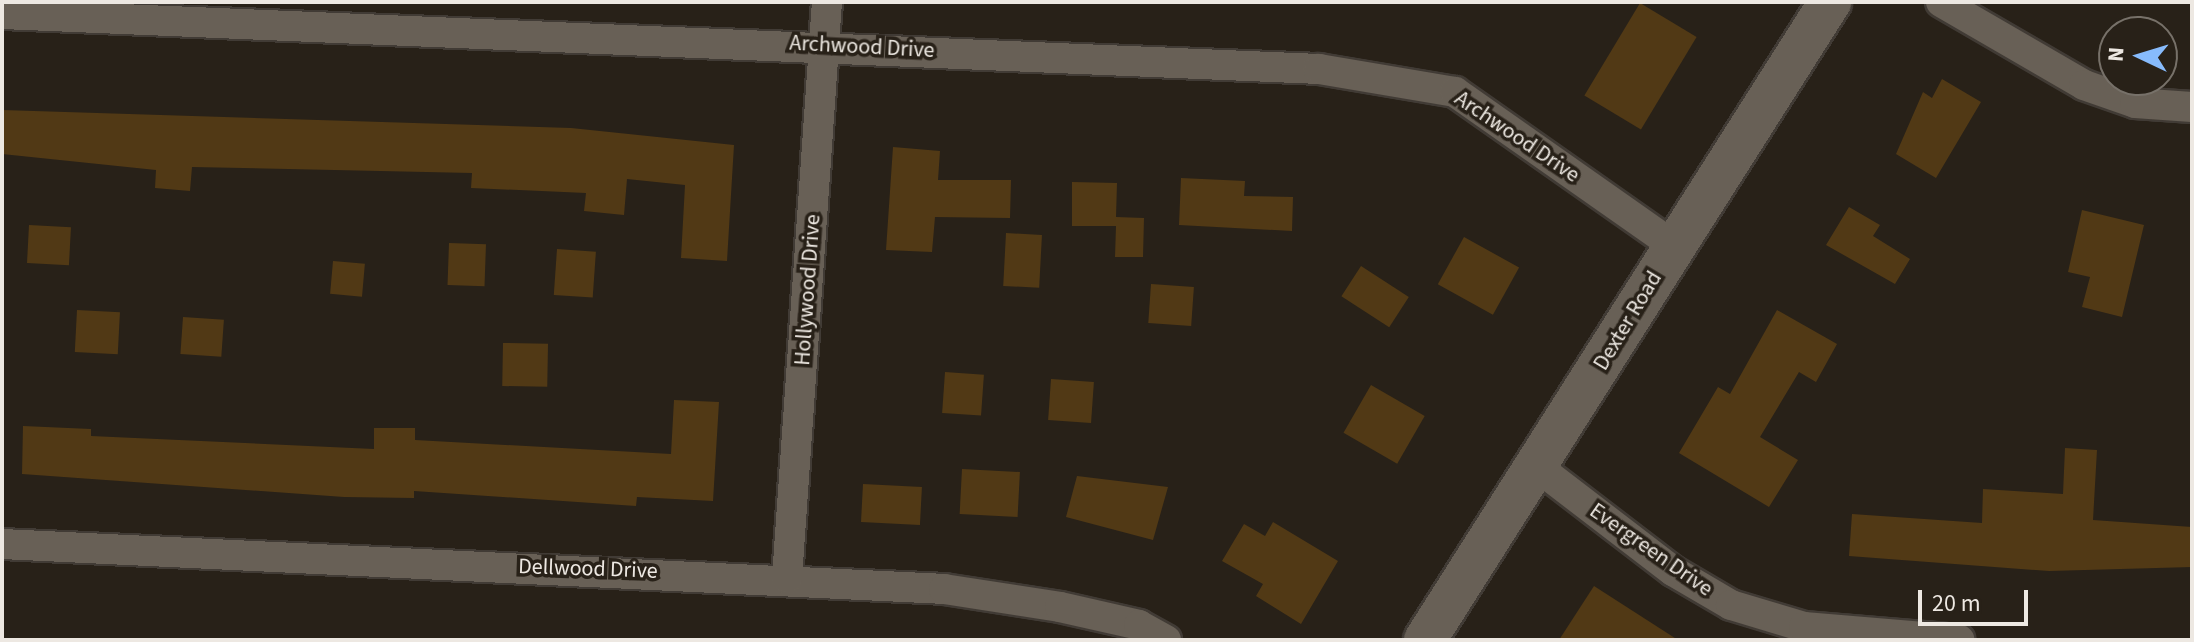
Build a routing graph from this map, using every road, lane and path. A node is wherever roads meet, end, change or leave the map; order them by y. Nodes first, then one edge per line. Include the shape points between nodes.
1 (827, 2) edge
2 (1830, 2) edge
3 (1941, 2) edge
4 (2, 14) edge
5 (826, 45) junction
6 (2192, 107) edge
7 (1673, 245) junction
8 (1540, 469) junction
9 (2, 544) edge
10 (787, 578) junction
11 (1166, 640) edge
12 (1425, 640) edge
13 (1959, 640) edge

1 - 5 street, Hollywood Drive
2 - 7 main road, Dexter Road
3 - 6 street via 2084,85 2135,103
4 - 5 street, Archwood Drive
5 - 7 street, Archwood Drive via 1319,69 1455,92
5 - 10 street, Hollywood Drive
7 - 8 main road, Dexter Road
8 - 12 main road, Dexter Road
8 - 13 street, Evergreen Drive via 1673,571 1731,605 1804,627
9 - 10 street, Dellwood Drive
10 - 11 street, Dellwood Drive via 1060,607 1139,625

